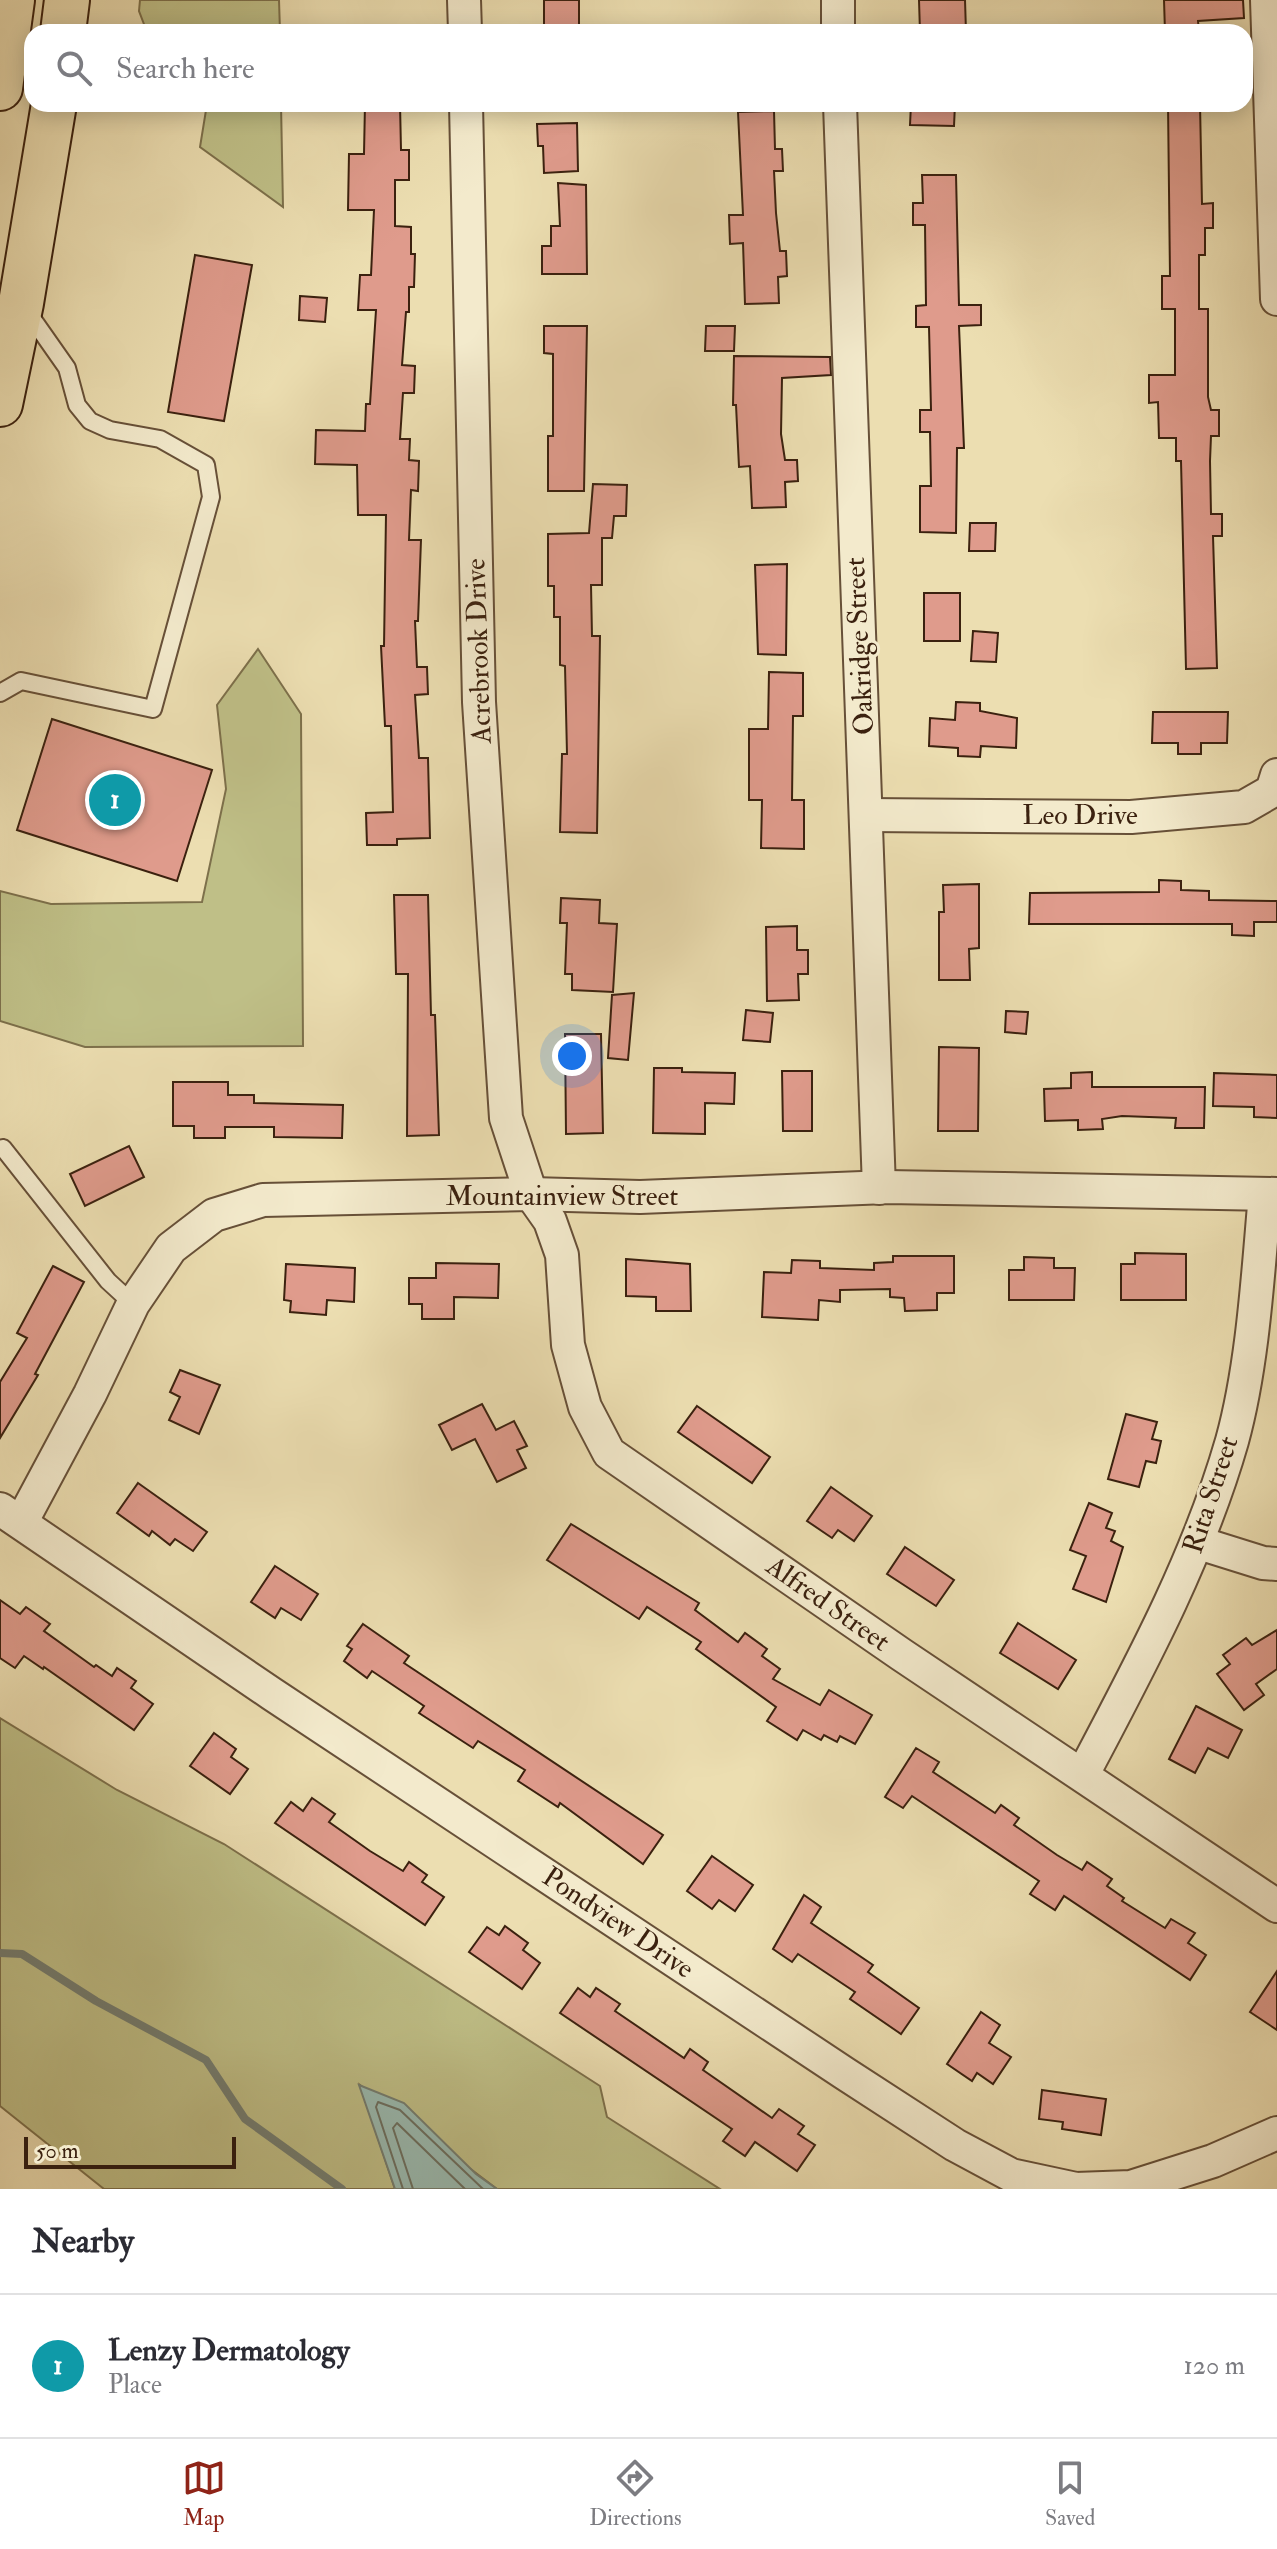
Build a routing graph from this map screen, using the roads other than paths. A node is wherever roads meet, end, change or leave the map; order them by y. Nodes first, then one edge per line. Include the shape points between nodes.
1 (12, 0) edge
2 (67, 0) edge
3 (464, 0) edge
4 (838, 0) edge
5 (1267, 0) edge
6 (64, 24) edge
7 (465, 24) edge
8 (838, 24) edge
9 (0, 88) edge
10 (53, 112) edge
11 (466, 112) edge
12 (840, 112) edge
13 (1277, 299) edge
14 (21, 303) junction
15 (0, 404) edge
16 (0, 693) edge
17 (1277, 775) edge
18 (867, 815) junction
19 (3, 1148) dead end
20 (879, 1188) junction
21 (531, 1194) junction
22 (1271, 1194) edge
23 (133, 1304) junction
24 (11, 1515) edge
25 (1199, 1543) junction
26 (1277, 1564) edge
27 (1083, 1774) junction
28 (1277, 1906) edge
29 (1277, 2133) edge

1 - 9 main road
2 - 6 main road
3 - 7 street
4 - 8 street
5 - 13 street
10 - 14 main road
11 - 21 street, Acrebrook Drive via 479,702 506,1118
12 - 18 street, Oakridge Street
14 - 15 main road
14 - 16 lane via 67,368 77,405 90,421 160,439 190,454 206,465 211,497 153,709 21,681
17 - 18 street, Leo Drive via 1272,791 1244,807 1131,817
18 - 20 street, Oakridge Street
19 - 23 lane via 108,1281
20 - 21 street, Mountainview Street via 640,1197
20 - 22 street, Mountainview Street
21 - 23 street, Mountainview Street via 263,1200 214,1215 171,1248
21 - 27 street, Alfred Street via 550,1221 562,1255 568,1345 585,1407 609,1453
22 - 25 street, Rita Street via 1233,1438
23 - 24 street, Mountainview Street via 90,1394
24 - 29 street, Pondview Drive via 844,2073 1011,2175 1076,2189 1131,2187 1213,2161
25 - 26 street
25 - 27 street, Rita Street
27 - 28 street, Alfred Street

